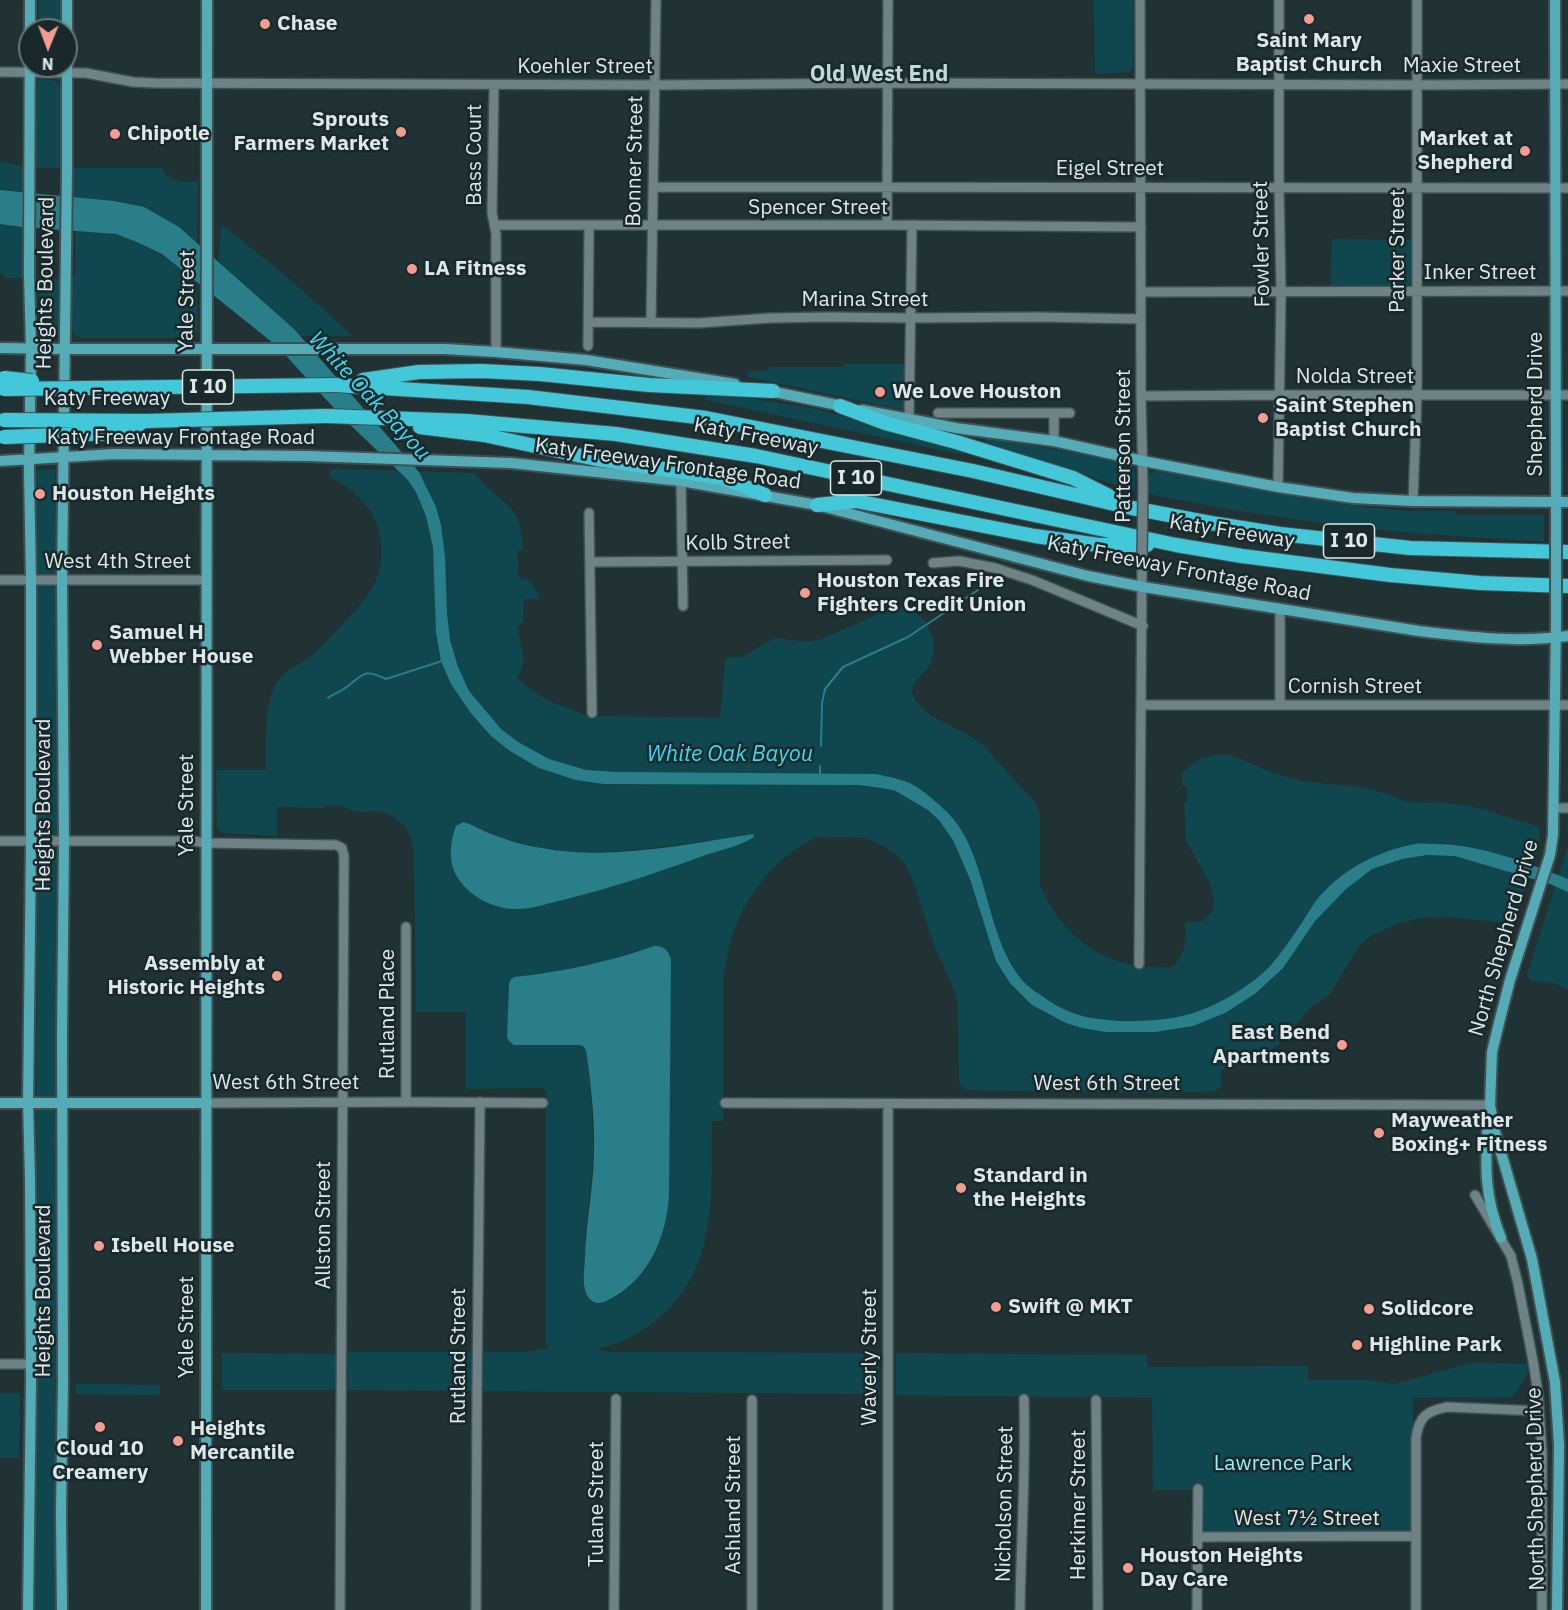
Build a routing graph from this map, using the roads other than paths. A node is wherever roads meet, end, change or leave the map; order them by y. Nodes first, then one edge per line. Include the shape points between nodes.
1 (30, 0) edge
2 (67, 0) edge
3 (207, 0) edge
4 (656, 0) edge
5 (888, 0) edge
6 (1140, 0) edge
7 (1279, 0) edge
8 (1417, 0) edge
9 (1555, 0) edge
10 (30, 18) edge
11 (67, 18) edge
12 (0, 72) edge
13 (18, 72) edge
14 (78, 73) edge
15 (30, 78) edge
16 (67, 78) edge
17 (206, 83) junction
18 (888, 83) junction
19 (1141, 83) junction
20 (1279, 84) junction
21 (1555, 84) junction
22 (1568, 84) edge
23 (494, 85) junction
24 (654, 85) junction
25 (1416, 85) junction
26 (886, 186) junction
27 (653, 187) junction
28 (1141, 187) junction
29 (1279, 187) junction
30 (1416, 188) junction
31 (1556, 188) junction
32 (1568, 188) edge
33 (495, 225) junction
34 (887, 225) junction
35 (912, 225) junction
36 (589, 226) junction
37 (652, 226) junction
38 (1141, 227) junction
39 (1141, 291) junction
40 (1556, 291) junction
41 (1568, 291) edge
42 (1281, 292) junction
43 (1417, 292) junction
44 (911, 318) junction
45 (1142, 319) junction
46 (589, 322) junction
47 (651, 323) junction
48 (588, 346) dead end
49 (0, 348) edge
50 (31, 348) junction
51 (64, 349) junction
52 (206, 349) junction
53 (496, 352) junction
54 (2, 383) edge
55 (335, 385) junction
56 (773, 391) junction
57 (1279, 395) junction
58 (1417, 395) junction
59 (1556, 395) junction
60 (1141, 396) junction
61 (1568, 396) edge
62 (840, 406) junction
63 (938, 413) dead end
64 (1054, 413) junction
65 (1070, 413) dead end
66 (326, 416) junction
67 (909, 419) junction
68 (2, 420) edge
69 (147, 421) junction
70 (2, 437) edge
71 (1054, 441) junction
72 (206, 454) junction
73 (63, 458) junction
74 (29, 459) junction
75 (0, 461) edge
76 (1143, 461) junction
77 (681, 481) junction
78 (1278, 487) junction
79 (765, 495) junction
80 (1413, 501) junction
81 (1556, 502) junction
82 (1568, 502) edge
83 (817, 505) junction
84 (1132, 508) junction
85 (589, 513) dead end
86 (1176, 545) junction
87 (1568, 552) edge
88 (887, 560) dead end
89 (590, 562) junction
90 (683, 562) junction
91 (933, 563) dead end
92 (0, 580) edge
93 (31, 580) junction
94 (62, 580) junction
95 (206, 580) junction
96 (1568, 586) edge
97 (1143, 587) junction
98 (683, 606) dead end
99 (1280, 609) junction
100 (1143, 626) junction
101 (1562, 637) edge
102 (1142, 705) junction
103 (1280, 705) junction
104 (1555, 705) junction
105 (1568, 705) edge
106 (592, 713) dead end
107 (1554, 808) junction
108 (1568, 808) edge
109 (0, 841) edge
110 (31, 842) junction
111 (64, 842) junction
112 (206, 843) junction
113 (406, 927) dead end
114 (1140, 964) dead end
115 (63, 1102) junction
116 (342, 1102) junction
117 (406, 1102) junction
118 (480, 1102) junction
119 (543, 1102) dead end
120 (0, 1103) edge
121 (28, 1103) junction
122 (207, 1103) junction
123 (725, 1103) dead end
124 (888, 1104) junction
125 (1490, 1105) junction
126 (1475, 1195) dead end
127 (1501, 1238) junction
128 (0, 1364) edge
129 (31, 1364) junction
130 (616, 1399) dead end
131 (1024, 1399) dead end
132 (752, 1400) dead end
133 (1096, 1400) dead end
134 (1539, 1411) junction
135 (1198, 1489) dead end
136 (1416, 1536) junction
137 (1198, 1537) junction
138 (28, 1610) edge
139 (62, 1610) edge
140 (206, 1610) edge
141 (340, 1610) edge
142 (476, 1610) edge
143 (614, 1610) edge
144 (752, 1610) edge
145 (888, 1610) edge
146 (1020, 1610) edge
147 (1098, 1610) edge
148 (1197, 1610) edge
149 (1416, 1610) edge
150 (1542, 1610) edge
151 (1557, 1610) edge

1 - 10 main road, Heights Boulevard
2 - 11 main road, Heights Boulevard
3 - 17 main road, Yale Street
4 - 24 street, Bonner Street
5 - 18 street
6 - 19 street, Patterson Street
7 - 20 street, Fowler Street
8 - 25 street, Parker Street
9 - 21 main road, Shepherd Drive
12 - 13 street, Koehler Street
14 - 17 street, Koehler Street via 133,82
15 - 50 main road, Heights Boulevard
16 - 51 main road, Heights Boulevard
17 - 23 street, Koehler Street
17 - 52 main road, Yale Street
18 - 19 street, Koehler Street
18 - 24 street, Koehler Street
18 - 26 street
19 - 20 street, Maxie Street
19 - 28 street, Patterson Street
20 - 25 street, Maxie Street
20 - 29 street, Fowler Street
21 - 22 street, Maxie Street
21 - 25 street, Maxie Street
21 - 31 main road, Shepherd Drive
23 - 24 street, Koehler Street
23 - 33 street, Bass Court
24 - 27 street, Bonner Street
25 - 30 street, Parker Street
26 - 27 street, Eigel Street
26 - 28 street, Eigel Street
26 - 34 street
27 - 37 street, Bonner Street
28 - 29 street, Eigel Street
28 - 38 street, Patterson Street
29 - 30 street, Eigel Street
29 - 42 street, Fowler Street
30 - 31 street, Eigel Street
30 - 43 street, Parker Street
31 - 32 street, Eigel Street
31 - 40 main road, Shepherd Drive
33 - 36 street, Spencer Street
33 - 53 street, Bass Court
34 - 35 street, Spencer Street
34 - 37 street, Spencer Street
35 - 38 street, Spencer Street
35 - 44 street
36 - 37 street, Spencer Street
36 - 46 street
37 - 47 street, Bonner Street
38 - 39 street, Patterson Street
39 - 42 street, Inker Street
39 - 45 street, Patterson Street
40 - 41 street, Inker Street
40 - 43 street, Inker Street
40 - 59 main road, Shepherd Drive
42 - 43 street, Inker Street
42 - 57 street, Fowler Street
43 - 58 street, Parker Street
44 - 45 street, Marina Street
44 - 47 street, Marina Street
44 - 67 street
45 - 60 street, Patterson Street
46 - 47 street, Marina Street
46 - 48 street
49 - 50 main road
50 - 51 main road
50 - 74 main road, Heights Boulevard
51 - 52 main road
51 - 73 main road, Heights Boulevard
52 - 53 main road
52 - 72 main road, Yale Street
53 - 56 main road via 586,360
54 - 55 highway, Katy Freeway / I 10, bridge via 81,388
55 - 56 highway via 419,372 481,371
55 - 84 highway, Katy Freeway / I 10 via 528,397 706,418 984,473
56 - 62 main road
57 - 58 street, Nolda Street
57 - 60 street, Nolda Street
57 - 78 street, Fowler Street
58 - 59 street, Nolda Street
58 - 80 street, Parker Street
59 - 61 street, Nolda Street
59 - 81 main road, Shepherd Drive
60 - 76 street, Patterson Street
62 - 67 main road
62 - 84 highway via 1073,478
63 - 64 street
64 - 65 street
64 - 71 street
66 - 69 highway, Katy Freeway / I 10, bridge
66 - 79 highway via 484,435 596,459 724,478
66 - 86 highway, Katy Freeway / I 10 via 467,421 616,434 723,451
67 - 71 main road
68 - 69 highway, Katy Freeway / I 10, bridge
69 - 70 highway, bridge via 118,433
71 - 76 main road
72 - 73 main road, Katy Freeway Frontage Road
72 - 77 main road, Katy Freeway Frontage Road via 511,463
72 - 95 main road, Yale Street
73 - 74 main road, Katy Freeway Frontage Road
73 - 94 main road, Heights Boulevard
74 - 75 main road, Katy Freeway Frontage Road
74 - 93 main road, Heights Boulevard
76 - 78 main road
76 - 97 street, Patterson Street, bridge
77 - 79 main road, Katy Freeway Frontage Road
77 - 90 street
78 - 80 main road via 1353,498
79 - 83 main road, Katy Freeway Frontage Road
80 - 81 main road
81 - 82 main road
81 - 101 main road, Shepherd Drive, bridge via 1556,624
83 - 86 highway via 856,501 1100,545
83 - 97 main road, Katy Freeway Frontage Road
84 - 87 highway, Katy Freeway / I 10 via 1280,534 1410,548
85 - 89 street
86 - 96 highway, Katy Freeway / I 10 via 1390,575 1480,584
88 - 90 street, Kolb Street
89 - 90 street, Kolb Street
89 - 106 street
90 - 98 street
91 - 100 street via 959,561 995,568
92 - 93 street, West 4th Street
93 - 94 street, West 4th Street
93 - 110 main road, Heights Boulevard
94 - 95 street, West 4th Street
94 - 111 main road, Heights Boulevard
95 - 112 main road, Yale Street
97 - 99 main road, Katy Freeway Frontage Road
97 - 100 street, Patterson Street
99 - 101 main road, Katy Freeway Frontage Road via 1462,636 1520,640
99 - 103 street
100 - 102 street, Patterson Street
101 - 104 main road, Shepherd Drive
102 - 103 street, Cornish Street
102 - 114 street, Patterson Street
103 - 104 street, Cornish Street
104 - 105 street, Cornish Street
104 - 107 main road, Shepherd Drive
107 - 108 street
107 - 125 main road, North Shepherd Drive via 1550,855 1510,980 1492,1052
109 - 110 street
110 - 111 street
110 - 121 main road, Heights Boulevard
111 - 112 street
111 - 115 main road, Heights Boulevard
112 - 116 street, Allston Street via 340,846 344,856
112 - 122 main road, Yale Street
113 - 117 street, Rutland Place
115 - 121 main road, West 6th Street
115 - 122 main road, West 6th Street
115 - 139 main road, Heights Boulevard
116 - 117 street, West 6th Street
116 - 122 street, West 6th Street
116 - 141 street, Allston Street
117 - 118 street, West 6th Street
118 - 119 street, West 6th Street
118 - 142 street, Rutland Street
120 - 121 main road, West 6th Street
121 - 129 main road, Heights Boulevard
122 - 140 main road, Yale Street
123 - 124 street, West 6th Street
124 - 125 street, West 6th Street
124 - 145 street, Waverly Street
125 - 127 main road via 1486,1180 1488,1200
125 - 151 main road, North Shepherd Drive via 1532,1259 1555,1382 1559,1445
126 - 127 street, North Shepherd Drive
127 - 134 street, North Shepherd Drive via 1511,1256 1518,1284
128 - 129 street
129 - 138 main road, Heights Boulevard
130 - 143 street, Tulane Street
131 - 146 street, Nicholson Street
132 - 144 street, Ashland Street
133 - 147 street, Herkimer Street
134 - 136 street via 1447,1407 1425,1415 1417,1429
134 - 150 street, North Shepherd Drive
135 - 137 street
136 - 137 street, West 7½ Street
136 - 149 street
137 - 148 street

